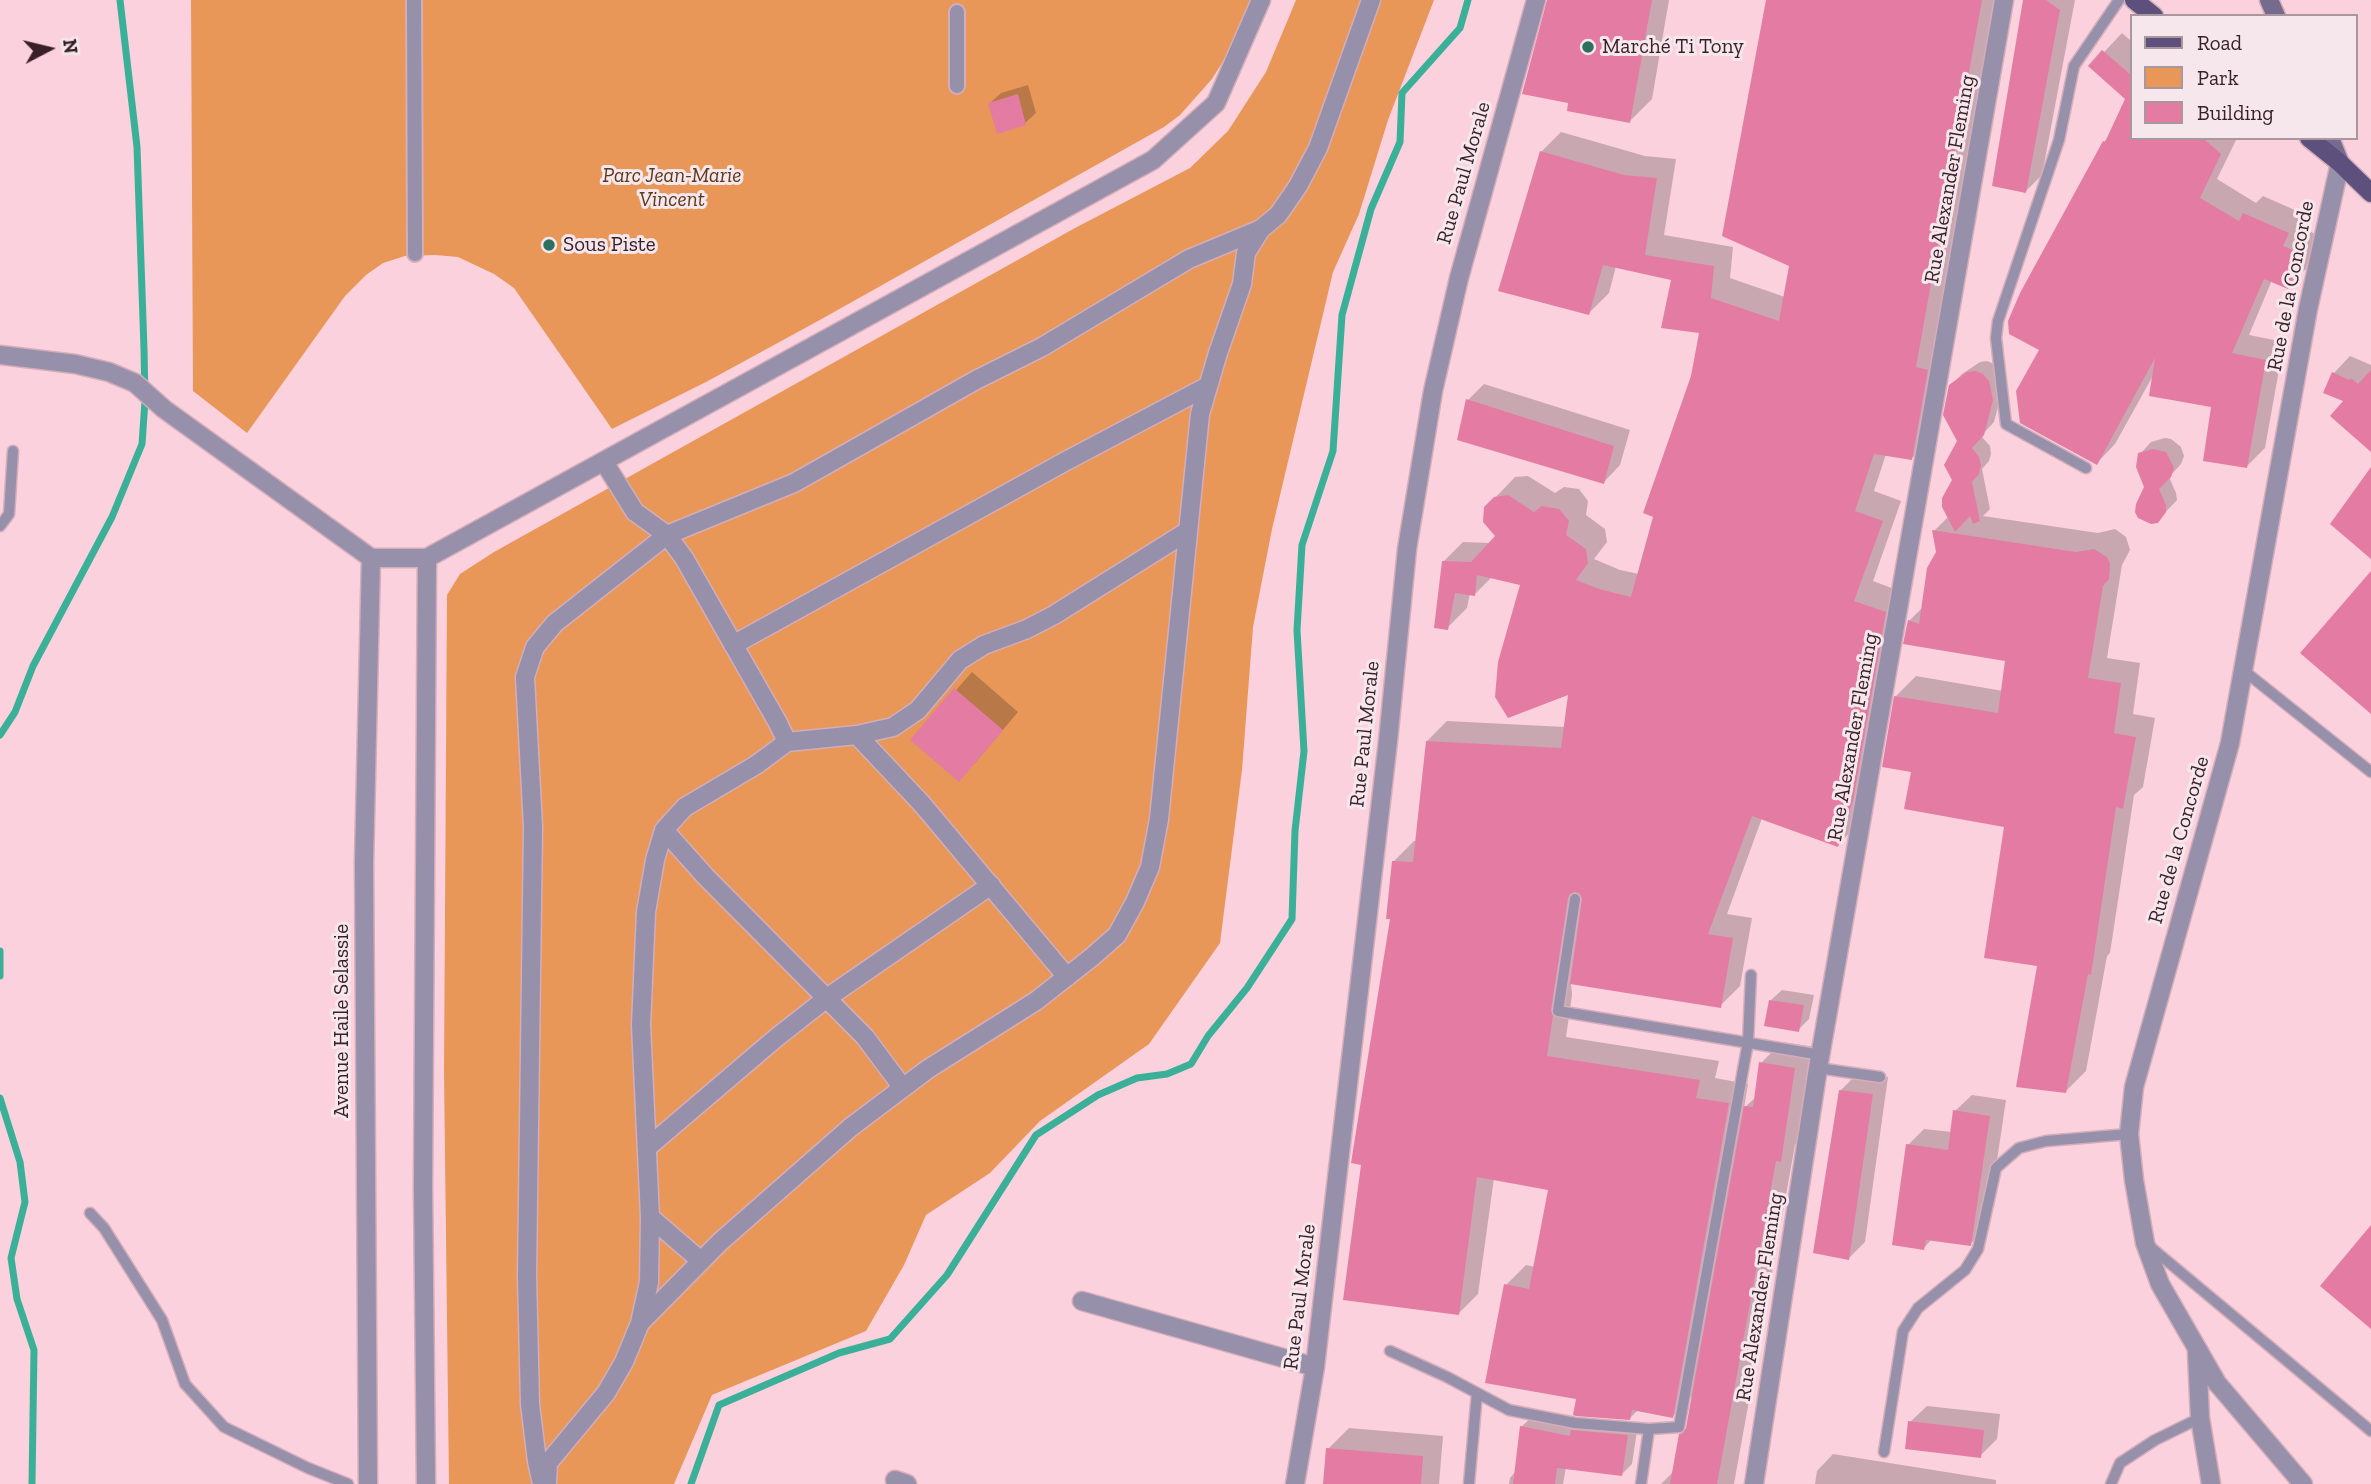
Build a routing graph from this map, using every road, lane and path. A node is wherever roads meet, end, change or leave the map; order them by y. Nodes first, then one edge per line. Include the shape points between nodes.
1 (414, 0) edge
2 (1261, 0) edge
3 (1371, 0) edge
4 (1536, 0) edge
5 (2004, 0) edge
6 (2119, 0) edge
7 (2134, 0) edge
8 (957, 12) dead end
9 (2152, 14) edge
10 (957, 86) dead end
11 (2311, 140) edge
12 (2331, 140) edge
13 (2340, 163) junction
14 (2371, 193) edge
15 (1261, 229) junction
16 (415, 254) dead end
17 (0, 355) edge
18 (1208, 386) junction
19 (13, 451) dead end
20 (604, 461) junction
21 (2086, 468) dead end
22 (0, 526) edge
23 (1188, 531) junction
24 (667, 534) junction
25 (371, 558) junction
26 (427, 558) junction
27 (733, 645) junction
28 (2243, 670) junction
29 (857, 735) junction
30 (787, 742) junction
31 (2371, 772) edge
32 (664, 830) junction
33 (991, 886) junction
34 (1575, 900) dead end
35 (1751, 975) dead end
36 (1067, 977) junction
37 (827, 998) junction
38 (1748, 1042) junction
39 (1819, 1061) junction
40 (1881, 1077) dead end
41 (903, 1088) junction
42 (2129, 1134) junction
43 (648, 1147) junction
44 (90, 1213) dead end
45 (650, 1217) junction
46 (2145, 1243) junction
47 (701, 1261) junction
48 (1082, 1301) dead end
49 (640, 1323) junction
50 (1390, 1351) dead end
51 (2197, 1351) junction
52 (1315, 1367) junction
53 (1476, 1393) junction
54 (2200, 1419) junction
55 (1649, 1429) junction
56 (2371, 1431) edge
57 (1884, 1451) dead end
58 (348, 1484) edge
59 (368, 1484) edge
60 (426, 1484) edge
61 (545, 1484) edge
62 (1295, 1484) edge
63 (1469, 1484) edge
64 (1641, 1484) edge
65 (1754, 1484) edge
66 (2111, 1484) edge
67 (2211, 1484) edge
68 (2303, 1484) edge

1 - 16 street
2 - 20 street via 1216,103 1153,160
3 - 15 street via 1318,148 1278,215
4 - 52 street, Rue Paul Morale via 1456,290 1433,391 1407,548
5 - 39 street, Rue Alexander Fleming
6 - 21 lane via 2074,66 2059,140 1996,338 2006,424
7 - 9 main road
8 - 10 street
11 - 13 main road
12 - 13 main road
13 - 14 main road
13 - 28 street, Rue de la Concorde via 2308,309
15 - 18 street via 1246,253 1242,285
15 - 24 street via 1189,259 1042,347 794,483
17 - 25 street via 75,364 109,372 141,387 164,409
18 - 23 street via 1200,414
18 - 27 street
19 - 22 lane via 9,514
20 - 24 street via 635,512
20 - 26 street
23 - 29 street via 1054,615 960,660 918,710 893,727
23 - 36 street via 1159,819 1150,867 1117,935
24 - 27 street
24 - 61 street via 555,623 535,647 526,677 533,827 527,1275 530,1404 537,1461
25 - 26 street
25 - 59 street, Avenue Haile Selassie via 363,862
26 - 60 street
27 - 30 street
28 - 31 lane
28 - 42 street, Rue de la Concorde via 2230,743 2134,1087
29 - 30 street
29 - 33 street
30 - 32 street via 685,807
32 - 37 street
32 - 43 street via 646,912 641,1025
33 - 36 street
33 - 37 street
34 - 38 lane via 1558,1011
35 - 38 lane
36 - 41 street
37 - 41 street via 865,1037
37 - 43 street
38 - 39 lane
38 - 55 lane via 1679,1427
39 - 40 lane
39 - 65 street, Rue Alexander Fleming
41 - 47 street via 851,1127
42 - 46 street, Rue de la Concorde
42 - 57 lane via 2046,1141 2019,1148 1996,1168 1978,1250 1965,1270 1918,1308 1903,1331
43 - 45 street
44 - 58 lane via 162,1320 186,1384 224,1427
45 - 47 street
45 - 49 street via 649,1282
46 - 51 street, Rue de la Concorde via 2160,1284
46 - 56 lane
47 - 49 street
48 - 52 street
49 - 61 street via 606,1393 548,1463
50 - 53 lane
51 - 54 street
51 - 68 street, Rue de la Concorde via 2217,1383
52 - 62 street, Rue Paul Morale
53 - 55 lane via 1509,1410 1574,1423
53 - 63 lane
54 - 66 lane via 2120,1462
54 - 67 street
55 - 64 lane

